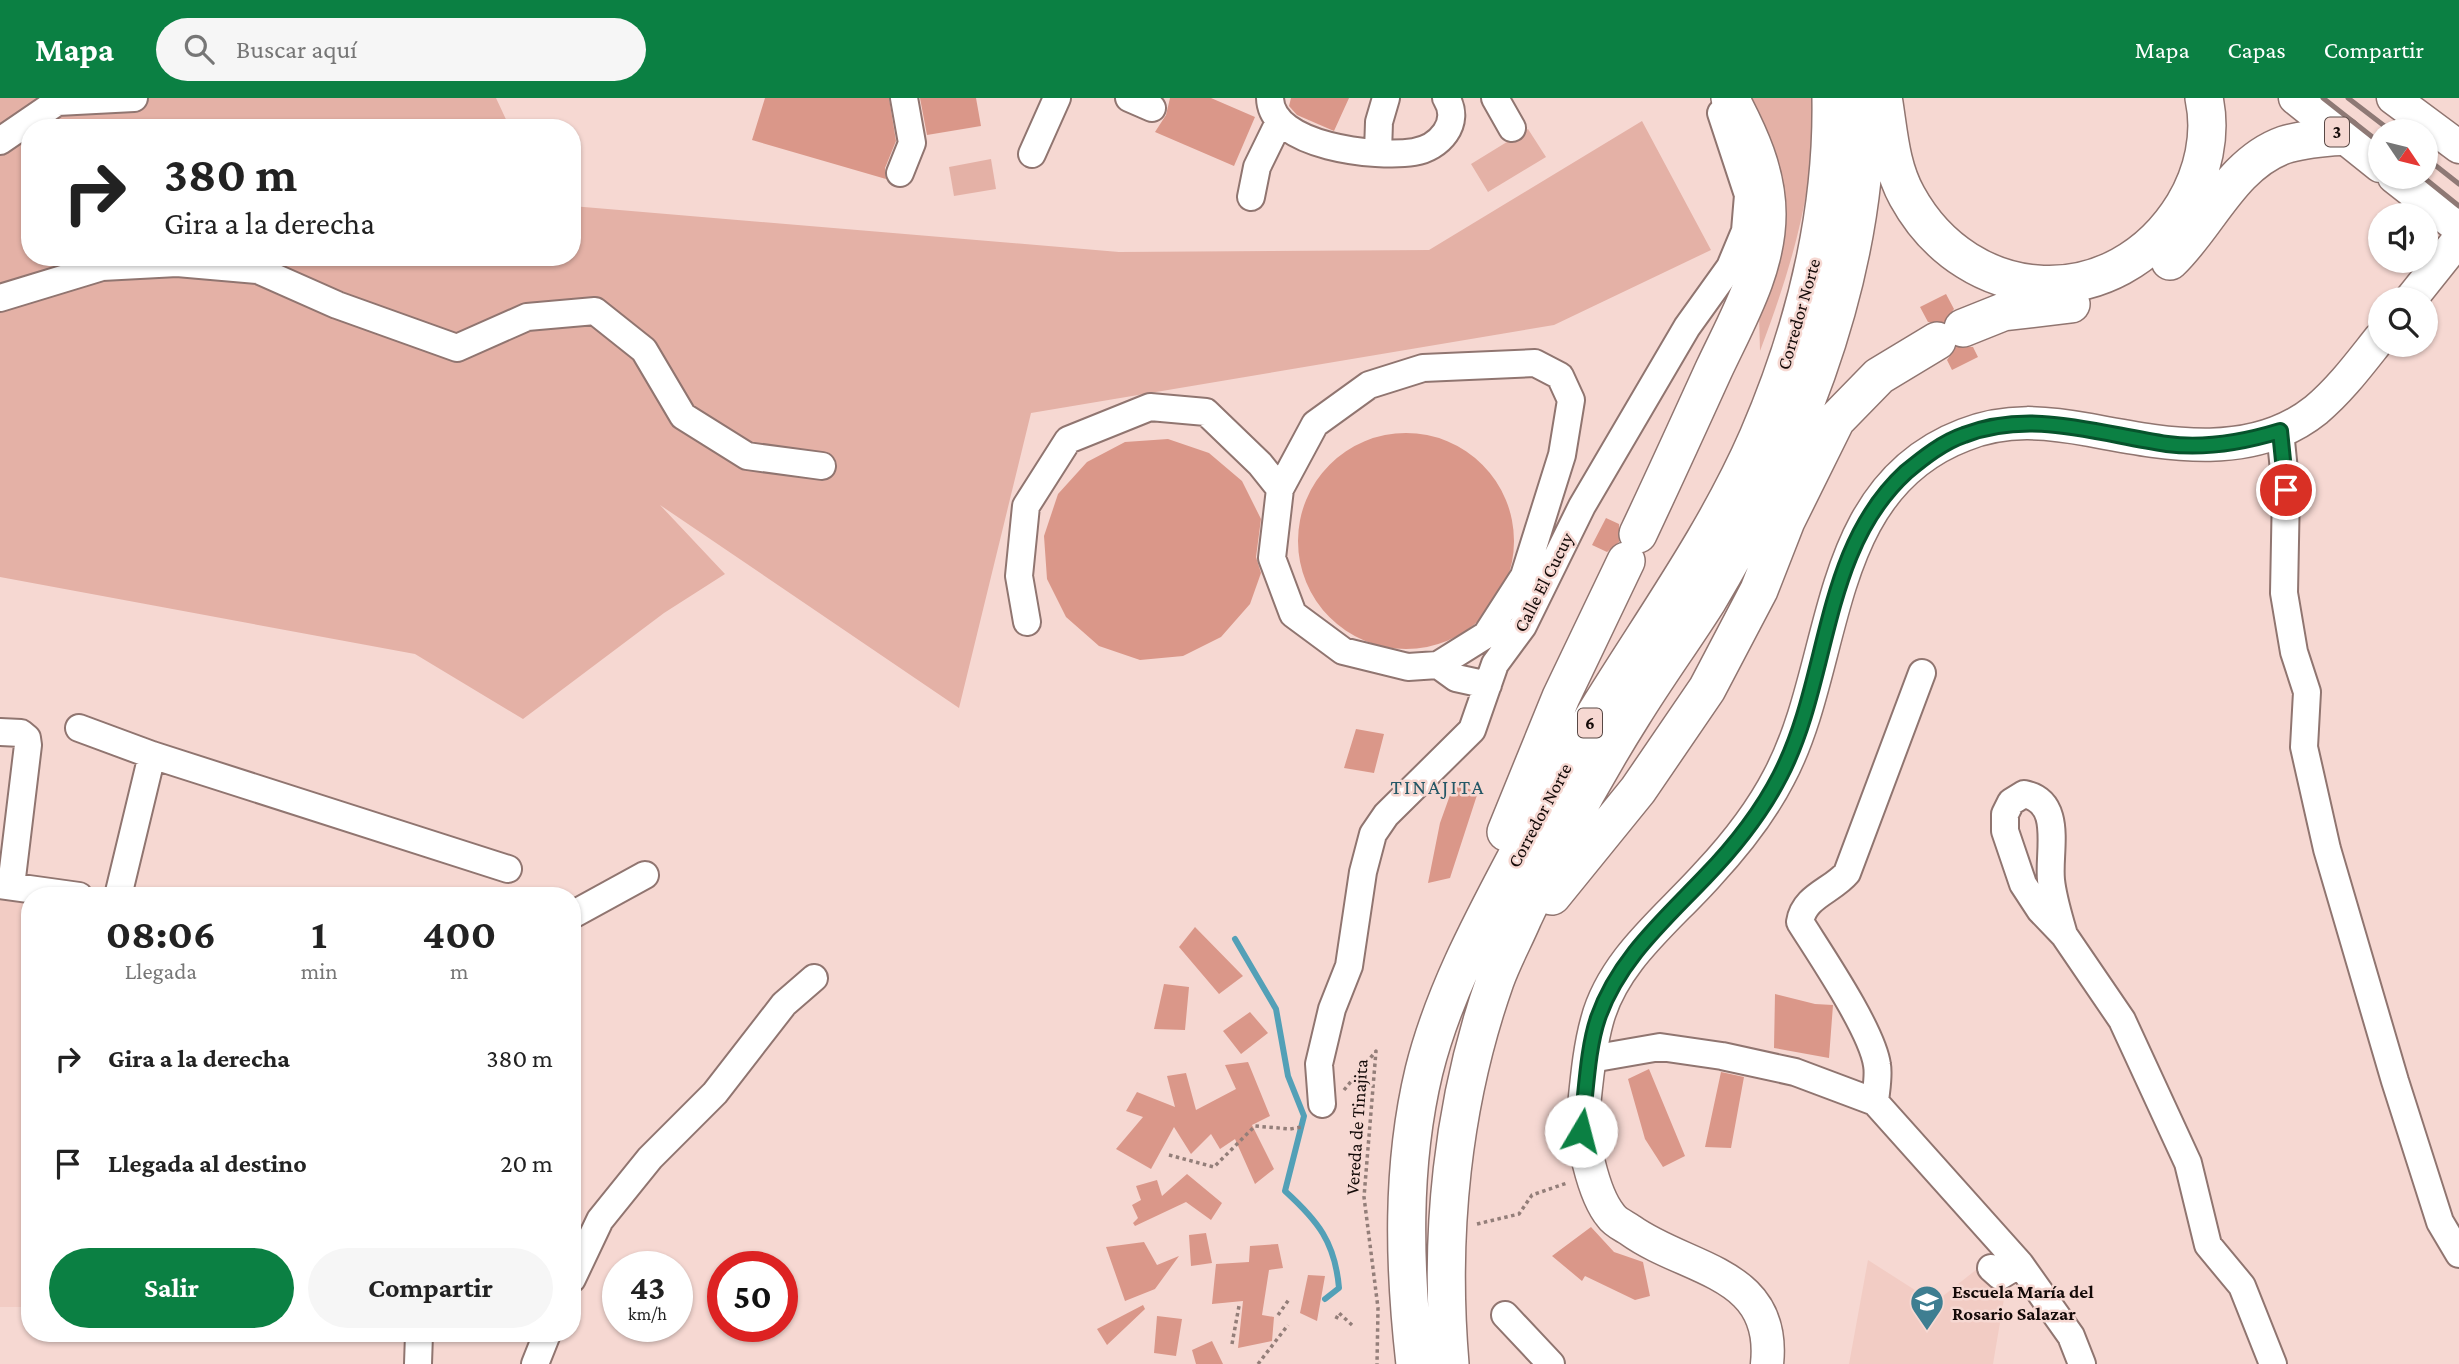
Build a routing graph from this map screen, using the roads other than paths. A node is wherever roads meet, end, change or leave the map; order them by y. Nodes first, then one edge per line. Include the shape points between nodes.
1 (134, 98) edge
2 (904, 98) edge
3 (1057, 98) edge
4 (1386, 98) edge
5 (1446, 98) edge
6 (1495, 98) edge
7 (1715, 98) edge
8 (1730, 98) edge
9 (1831, 98) edge
10 (1866, 98) edge
11 (1883, 98) edge
12 (2204, 98) edge
13 (2295, 98) edge
14 (2393, 98) edge
15 (1274, 110) edge
16 (32, 119) edge
17 (21, 127) edge
18 (1512, 128) dead end
19 (2343, 136) junction
20 (0, 141) edge
21 (2459, 147) edge
22 (1378, 152) junction
23 (1032, 154) dead end
24 (2368, 156) edge
25 (900, 173) dead end
26 (2409, 189) edge
27 (1251, 197) dead end
28 (2459, 228) edge
29 (2459, 239) edge
30 (121, 266) edge
31 (212, 266) edge
32 (2421, 287) edge
33 (0, 298) edge
34 (2368, 352) edge
35 (2280, 431) junction
36 (822, 466) dead end
37 (1280, 489) junction
38 (1027, 622) dead end
39 (1438, 665) junction
40 (1922, 673) dead end
41 (1488, 685) junction
42 (79, 728) dead end
43 (0, 732) edge
44 (152, 755) junction
45 (509, 869) dead end
46 (645, 875) dead end
47 (6, 886) edge
48 (120, 887) edge
49 (581, 910) edge
50 (2064, 935) dead end
51 (814, 978) dead end
52 (1496, 978) junction
53 (1455, 979) junction
54 (1591, 1059) junction
55 (1875, 1102) junction
56 (1322, 1104) road end
57 (2459, 1254) edge
58 (581, 1260) edge
59 (2020, 1264) junction
60 (1991, 1268) dead end
61 (1506, 1315) dead end
62 (419, 1342) edge
63 (544, 1342) edge
64 (418, 1364) edge
65 (535, 1364) edge
66 (1415, 1364) edge
67 (1450, 1364) edge
68 (1551, 1364) edge
69 (1767, 1364) edge
70 (2082, 1364) edge
71 (2273, 1364) edge

1 - 16 street via 57,102
2 - 25 street via 912,143
3 - 23 street
4 - 22 street
5 - 22 street via 1452,118 1440,141 1414,152
6 - 18 street
7 - 41 street, Calle El Cucuy via 1748,195 1745,231 1730,267 1687,327 1582,506 1523,626 1495,664
8 - 53 highway via 1763,175 1764,246 1745,303 1561,697 1504,837
9 - 53 highway, Corredor Norte / 6 via 1832,137 1822,226 1807,295 1758,437 1715,521 1560,776
10 - 52 highway, Corredor Norte / 6 via 1856,228 1839,303 1788,447 1708,599 1587,793
11 - 12 highway via 1895,167 1906,195 1932,231 1956,254 1992,274 2051,285 2114,271 2165,232 2188,198 2202,163 2208,130
13 - 19 main road, 3
14 - 21 main road
15 - 22 street via 1317,143
15 - 27 street
17 - 20 street
19 - 24 main road, 3
19 - 52 highway via 2296,142 2260,158 2224,194 2183,248 2143,281 2103,299 2003,312 1950,334 1879,376 1836,420 1747,614 1707,689 1672,744 1550,899
26 - 28 main road
29 - 32 main road
30 - 33 street via 102,267
31 - 36 street via 258,270 337,305 457,348 527,317 595,311 644,350 683,416 747,456
34 - 35 main road via 2314,411
35 - 54 main road via 2209,446 2054,423 2010,422 1962,435 1924,457 1885,491 1856,538 1781,774 1752,822 1643,941 1616,979 1597,1019
35 - 57 street via 2286,490 2284,593 2294,652 2307,692 2304,747 2327,849 2395,1082 2440,1222
37 - 38 street via 1206,412 1150,407 1068,440 1026,506 1019,576
37 - 39 street via 1272,558 1293,614 1343,651 1408,667
37 - 39 street via 1315,424 1369,385 1423,368 1535,363 1560,376 1571,400 1562,455 1524,576 1486,635
39 - 41 street via 1456,678
40 - 55 street via 1847,873 1806,904 1800,922 1875,1054
41 - 56 street, Calle El Cucuy via 1472,730 1386,815 1373,834 1349,966 1318,1064
42 - 44 street
43 - 47 street via 21,733 28,745
44 - 45 street
44 - 48 street
46 - 49 street
50 - 71 street via 2122,1020 2188,1163 2208,1245 2242,1286
51 - 58 street via 784,1004 715,1093 650,1158 600,1220
52 - 67 highway, Corredor Norte / 6 via 1467,1072 1452,1164 1444,1296
53 - 66 highway, Corredor Norte / 6 via 1425,1070 1408,1156 1408,1298
54 - 55 street via 1660,1047 1722,1056 1795,1072
54 - 69 main road via 1581,1131 1611,1217 1646,1242 1703,1266 1748,1294 1769,1339
55 - 59 street
59 - 60 street via 2000,1276
59 - 70 street via 2071,1336
61 - 68 street
62 - 64 street
63 - 65 street

